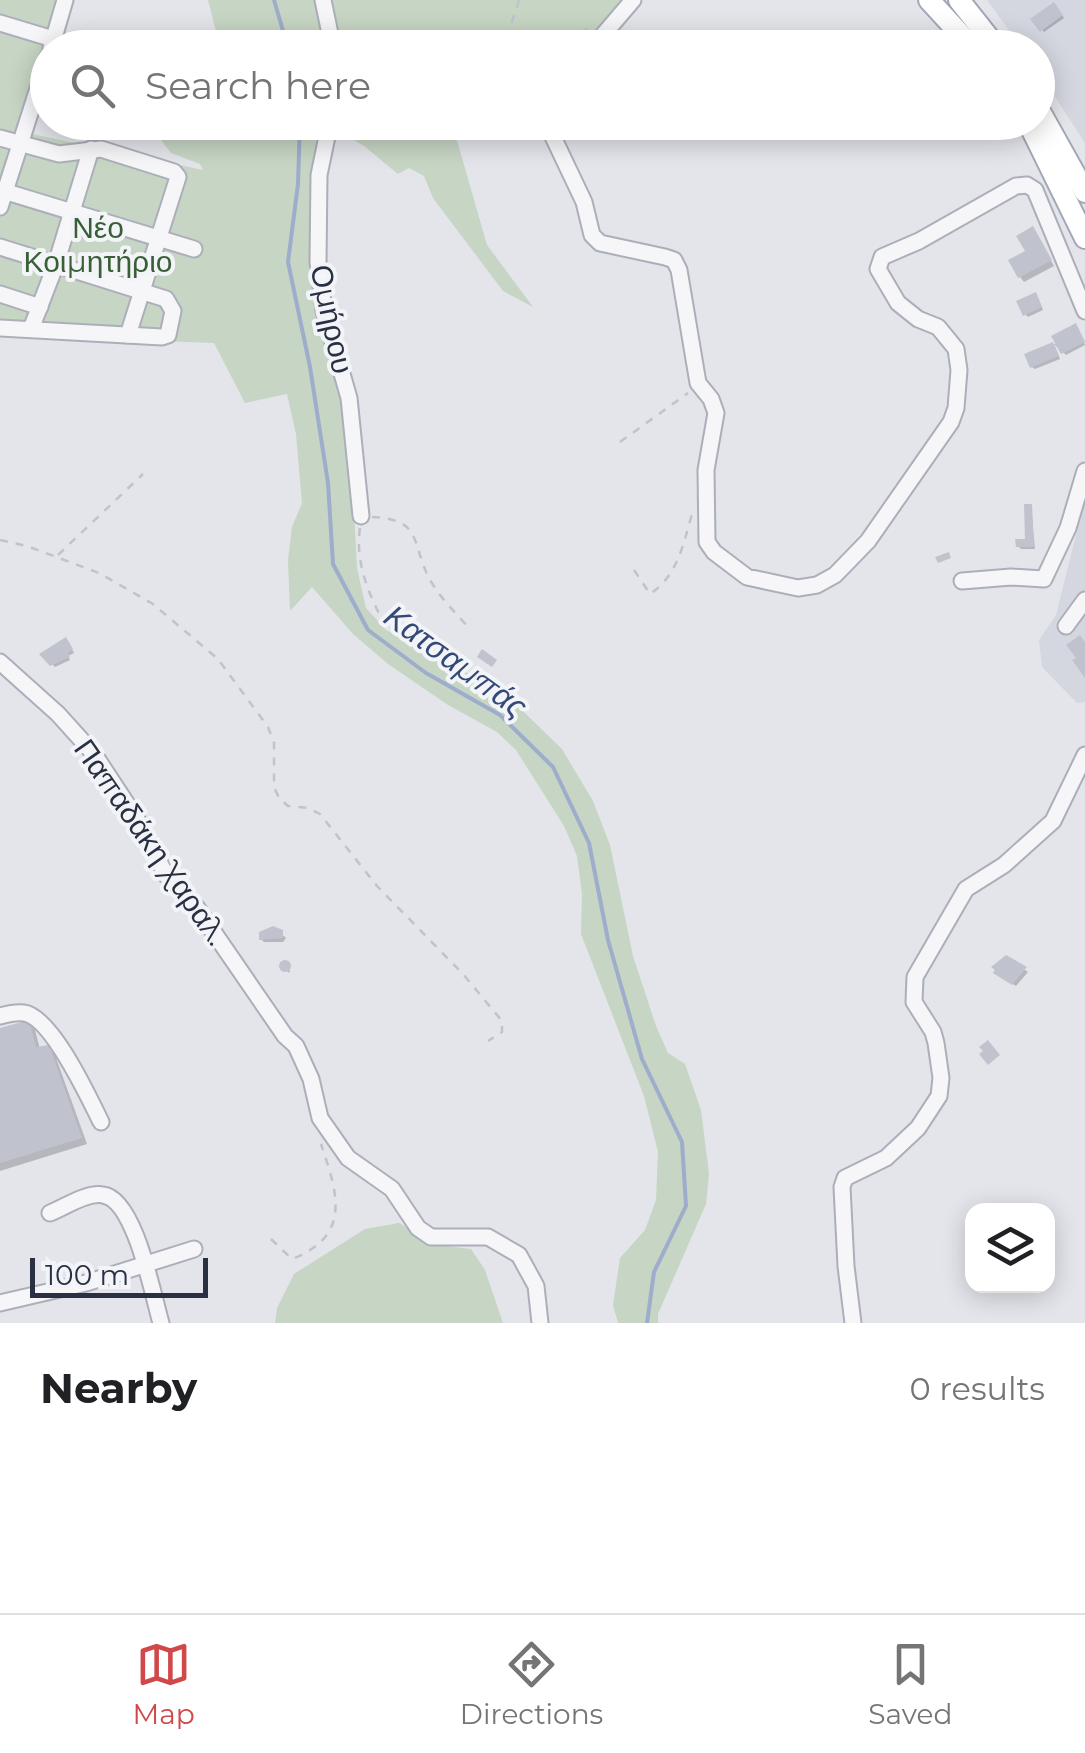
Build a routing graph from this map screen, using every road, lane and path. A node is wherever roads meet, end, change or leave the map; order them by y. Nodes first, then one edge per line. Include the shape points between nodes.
1 (66, 0) edge
2 (323, 0) edge
3 (519, 0) edge
4 (633, 0) edge
5 (930, 0) edge
6 (958, 0) edge
7 (0, 23) edge
8 (56, 30) edge
9 (329, 30) edge
10 (511, 30) edge
11 (607, 30) edge
12 (957, 30) edge
13 (982, 30) edge
14 (30, 35) edge
15 (30, 112) edge
16 (0, 138) edge
17 (1055, 138) edge
18 (326, 140) edge
19 (555, 140) edge
20 (1037, 140) edge
21 (20, 143) junction
22 (91, 149) junction
23 (1085, 192) edge
24 (2, 196) edge
25 (72, 212) junction
26 (159, 238) junction
27 (1085, 238) edge
28 (0, 248) edge
29 (194, 249) dead end
30 (56, 264) junction
31 (142, 291) junction
32 (0, 294) edge
33 (40, 307) junction
34 (1085, 311) edge
35 (0, 328) edge
36 (31, 329) junction
37 (128, 335) junction
38 (700, 385) junction
39 (620, 442) dead end
40 (1085, 472) edge
41 (143, 474) dead end
42 (695, 502) dead end
43 (361, 516) junction
44 (0, 540) edge
45 (57, 556) junction
46 (634, 570) dead end
47 (962, 582) dead end
48 (1085, 600) edge
49 (383, 622) dead end
50 (1066, 626) dead end
51 (469, 628) dead end
52 (0, 662) edge
53 (1085, 755) edge
54 (0, 1016) edge
55 (488, 1041) dead end
56 (320, 1118) junction
57 (101, 1122) dead end
58 (50, 1213) dead end
59 (272, 1239) dead end
60 (194, 1249) dead end
61 (144, 1266) junction
62 (0, 1303) edge
63 (161, 1323) edge
64 (540, 1323) edge
65 (853, 1323) edge

1 - 8 street
2 - 9 street
3 - 10 path
4 - 11 street
5 - 12 main road
6 - 13 main road
7 - 14 street
15 - 21 street
16 - 21 street
17 - 23 main road
18 - 43 street, Ομήρου via 318,262 348,398
19 - 38 street via 592,235 600,243 674,260 680,270
20 - 27 main road
21 - 22 street via 59,154
21 - 24 street
22 - 25 street
22 - 26 street via 178,176
24 - 25 street
25 - 26 street
25 - 30 street
26 - 29 street
26 - 31 street
28 - 30 street
30 - 31 street
30 - 33 street
31 - 37 street
31 - 37 street via 173,307 168,335
32 - 33 street
33 - 36 street
34 - 38 street via 1035,190 1026,185 882,256 878,268 898,303 938,326 956,349 958,393 951,422 868,541 816,585 782,587 747,577 707,542 706,470 716,413
35 - 36 street
36 - 37 street
38 - 39 path
40 - 47 street via 1044,579
41 - 45 path
42 - 46 path via 678,563 658,588 650,594
43 - 49 path via 362,564
43 - 51 path via 396,518 408,526 429,578
44 - 45 path
45 - 55 path via 153,604 218,659 268,727 279,798 320,814 377,886 463,974 502,1021 502,1032
48 - 50 street
52 - 56 street, Παπαδάκη Χαραλ. via 94,754 166,875 198,908 296,1046
53 - 65 street via 1053,821 966,889 915,978 914,1002 936,1043 939,1096 886,1158 845,1178
54 - 57 street via 30,1015 74,1065
56 - 59 path via 337,1212 309,1252 292,1259
56 - 64 street via 348,1158 392,1189 431,1237 488,1238 518,1255 536,1286
58 - 61 street via 90,1196 108,1196 131,1224
60 - 61 street
61 - 62 street
61 - 63 street

